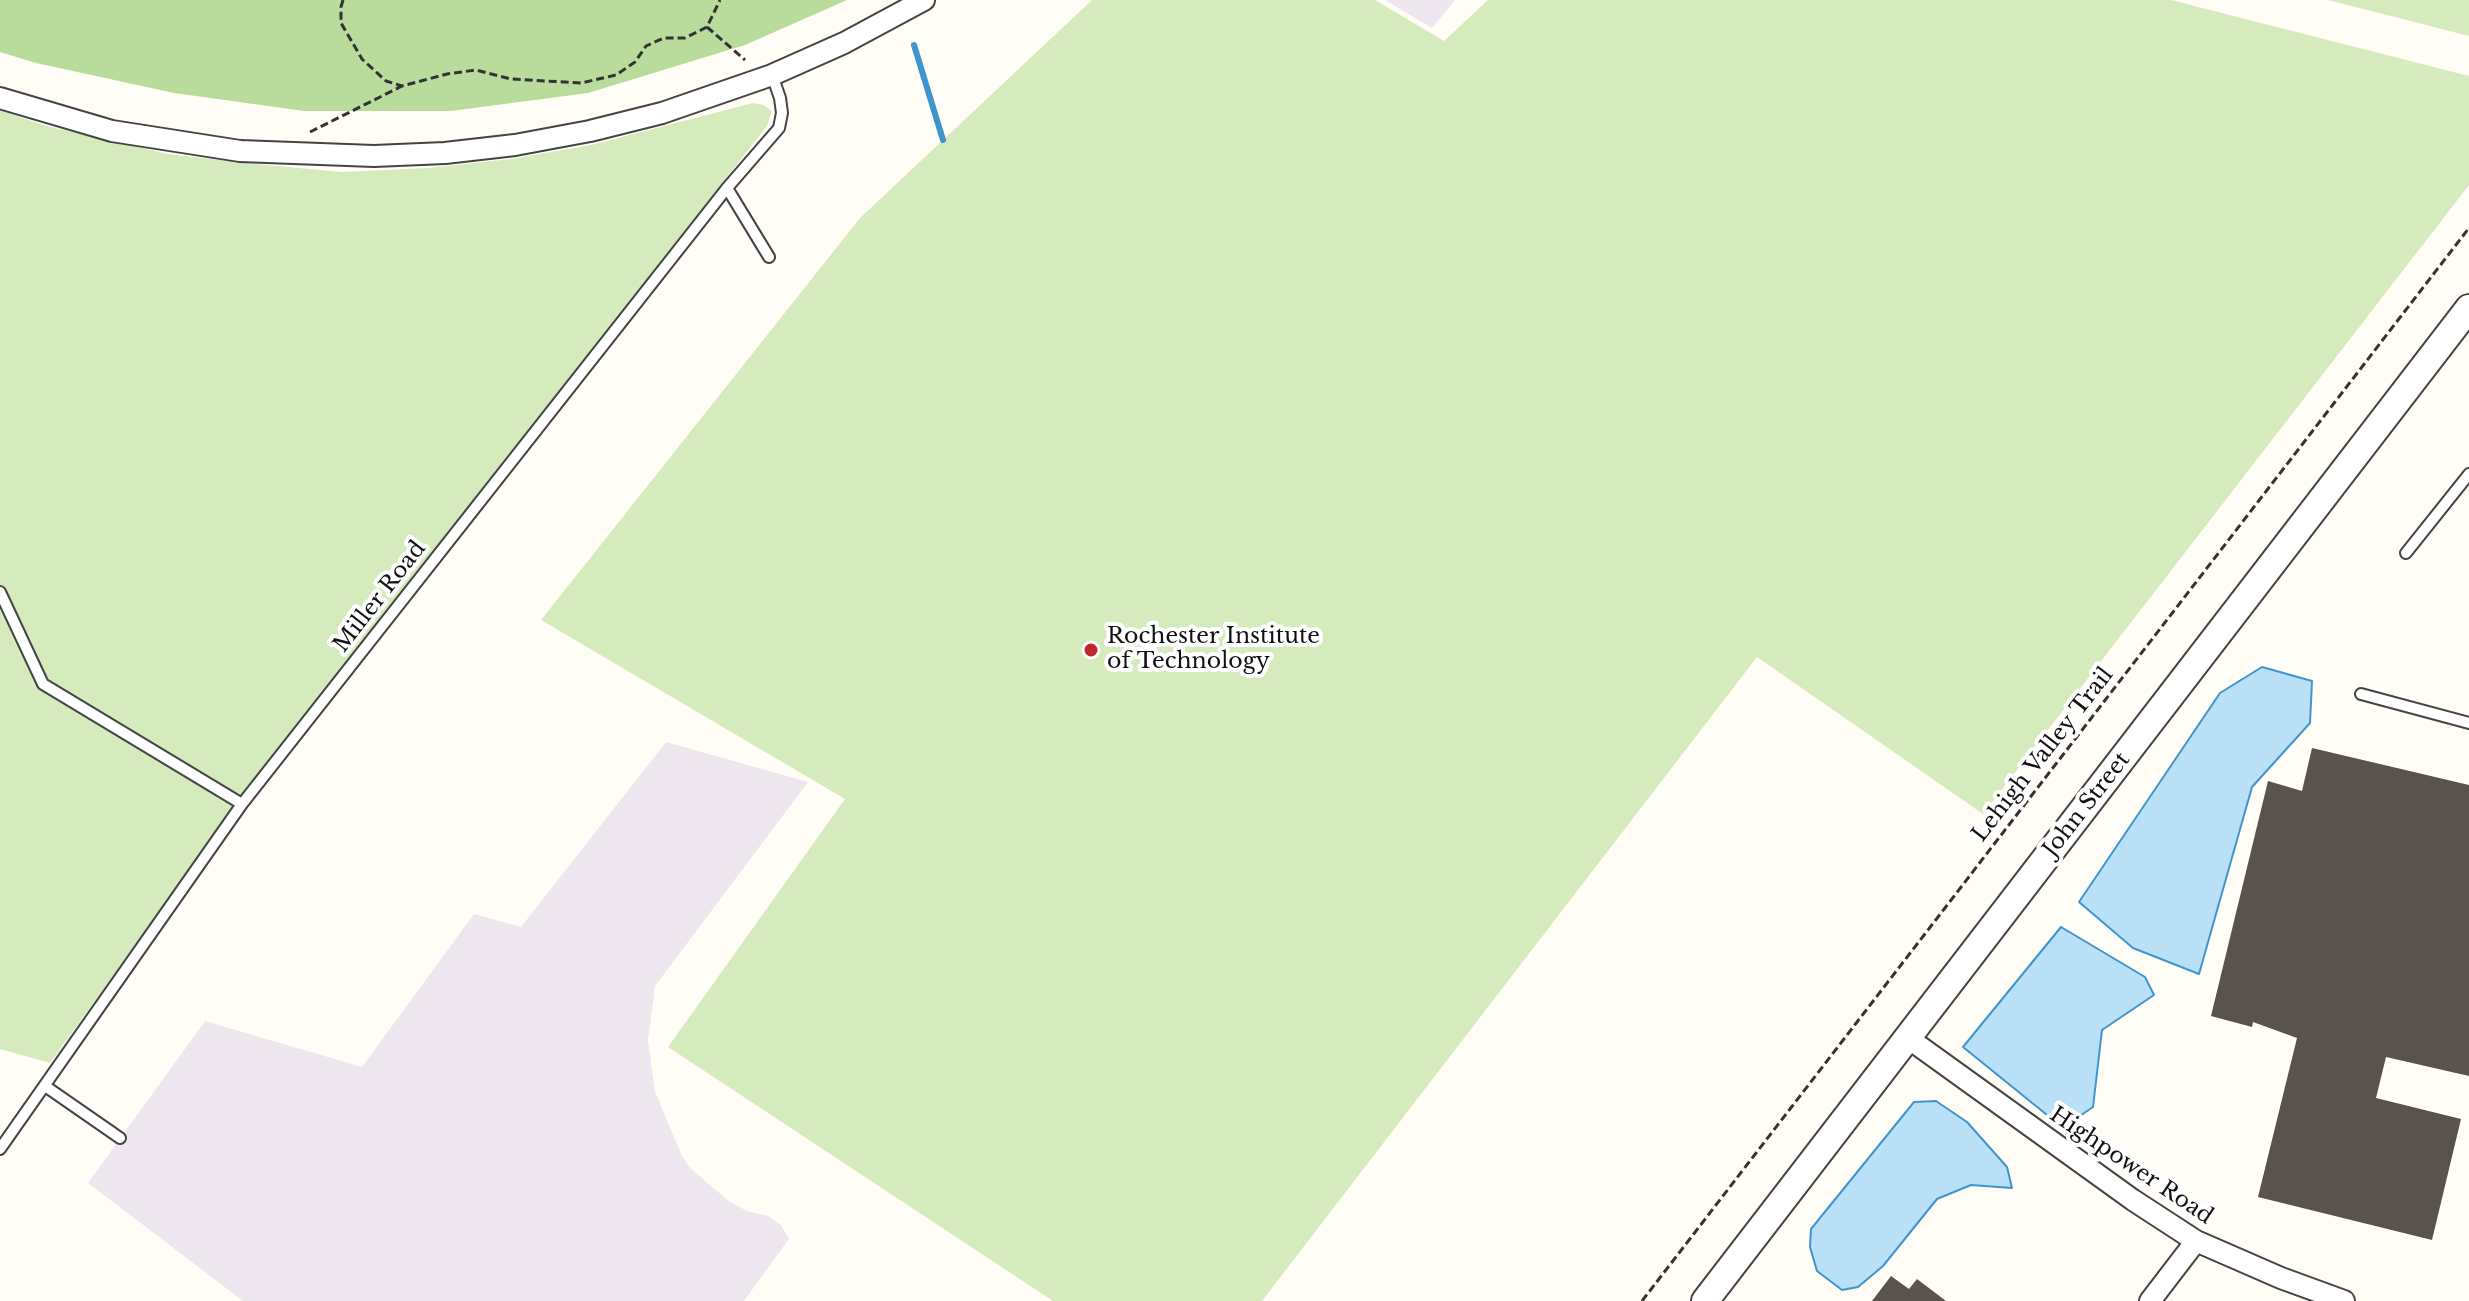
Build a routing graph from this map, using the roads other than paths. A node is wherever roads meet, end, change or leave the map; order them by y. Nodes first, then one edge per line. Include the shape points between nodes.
1 (924, 0) edge
2 (772, 75) junction
3 (0, 98) edge
4 (727, 188) junction
5 (769, 257) dead end
6 (2469, 308) edge
7 (2469, 474) edge
8 (2406, 553) dead end
9 (0, 592) edge
10 (2361, 694) dead end
11 (2469, 723) edge
12 (242, 804) junction
13 (1908, 1038) junction
14 (45, 1086) junction
15 (120, 1138) dead end
16 (0, 1149) edge
17 (2196, 1241) junction
18 (1705, 1301) edge
19 (2150, 1301) edge
20 (2344, 1301) edge

1 - 2 street
2 - 3 street via 590,131 515,145 374,156 240,151 173,142 112,131
2 - 4 lane, Miller Road via 782,113 779,128
4 - 5 lane
4 - 12 lane, Miller Road
6 - 13 street, John Street
7 - 8 lane
9 - 12 lane via 43,684
10 - 11 lane
12 - 14 lane, Miller Road
13 - 17 street, Highpower Road
13 - 18 street, John Street
14 - 15 lane
14 - 16 lane, Miller Road
17 - 19 street
17 - 20 street, Highpower Road

